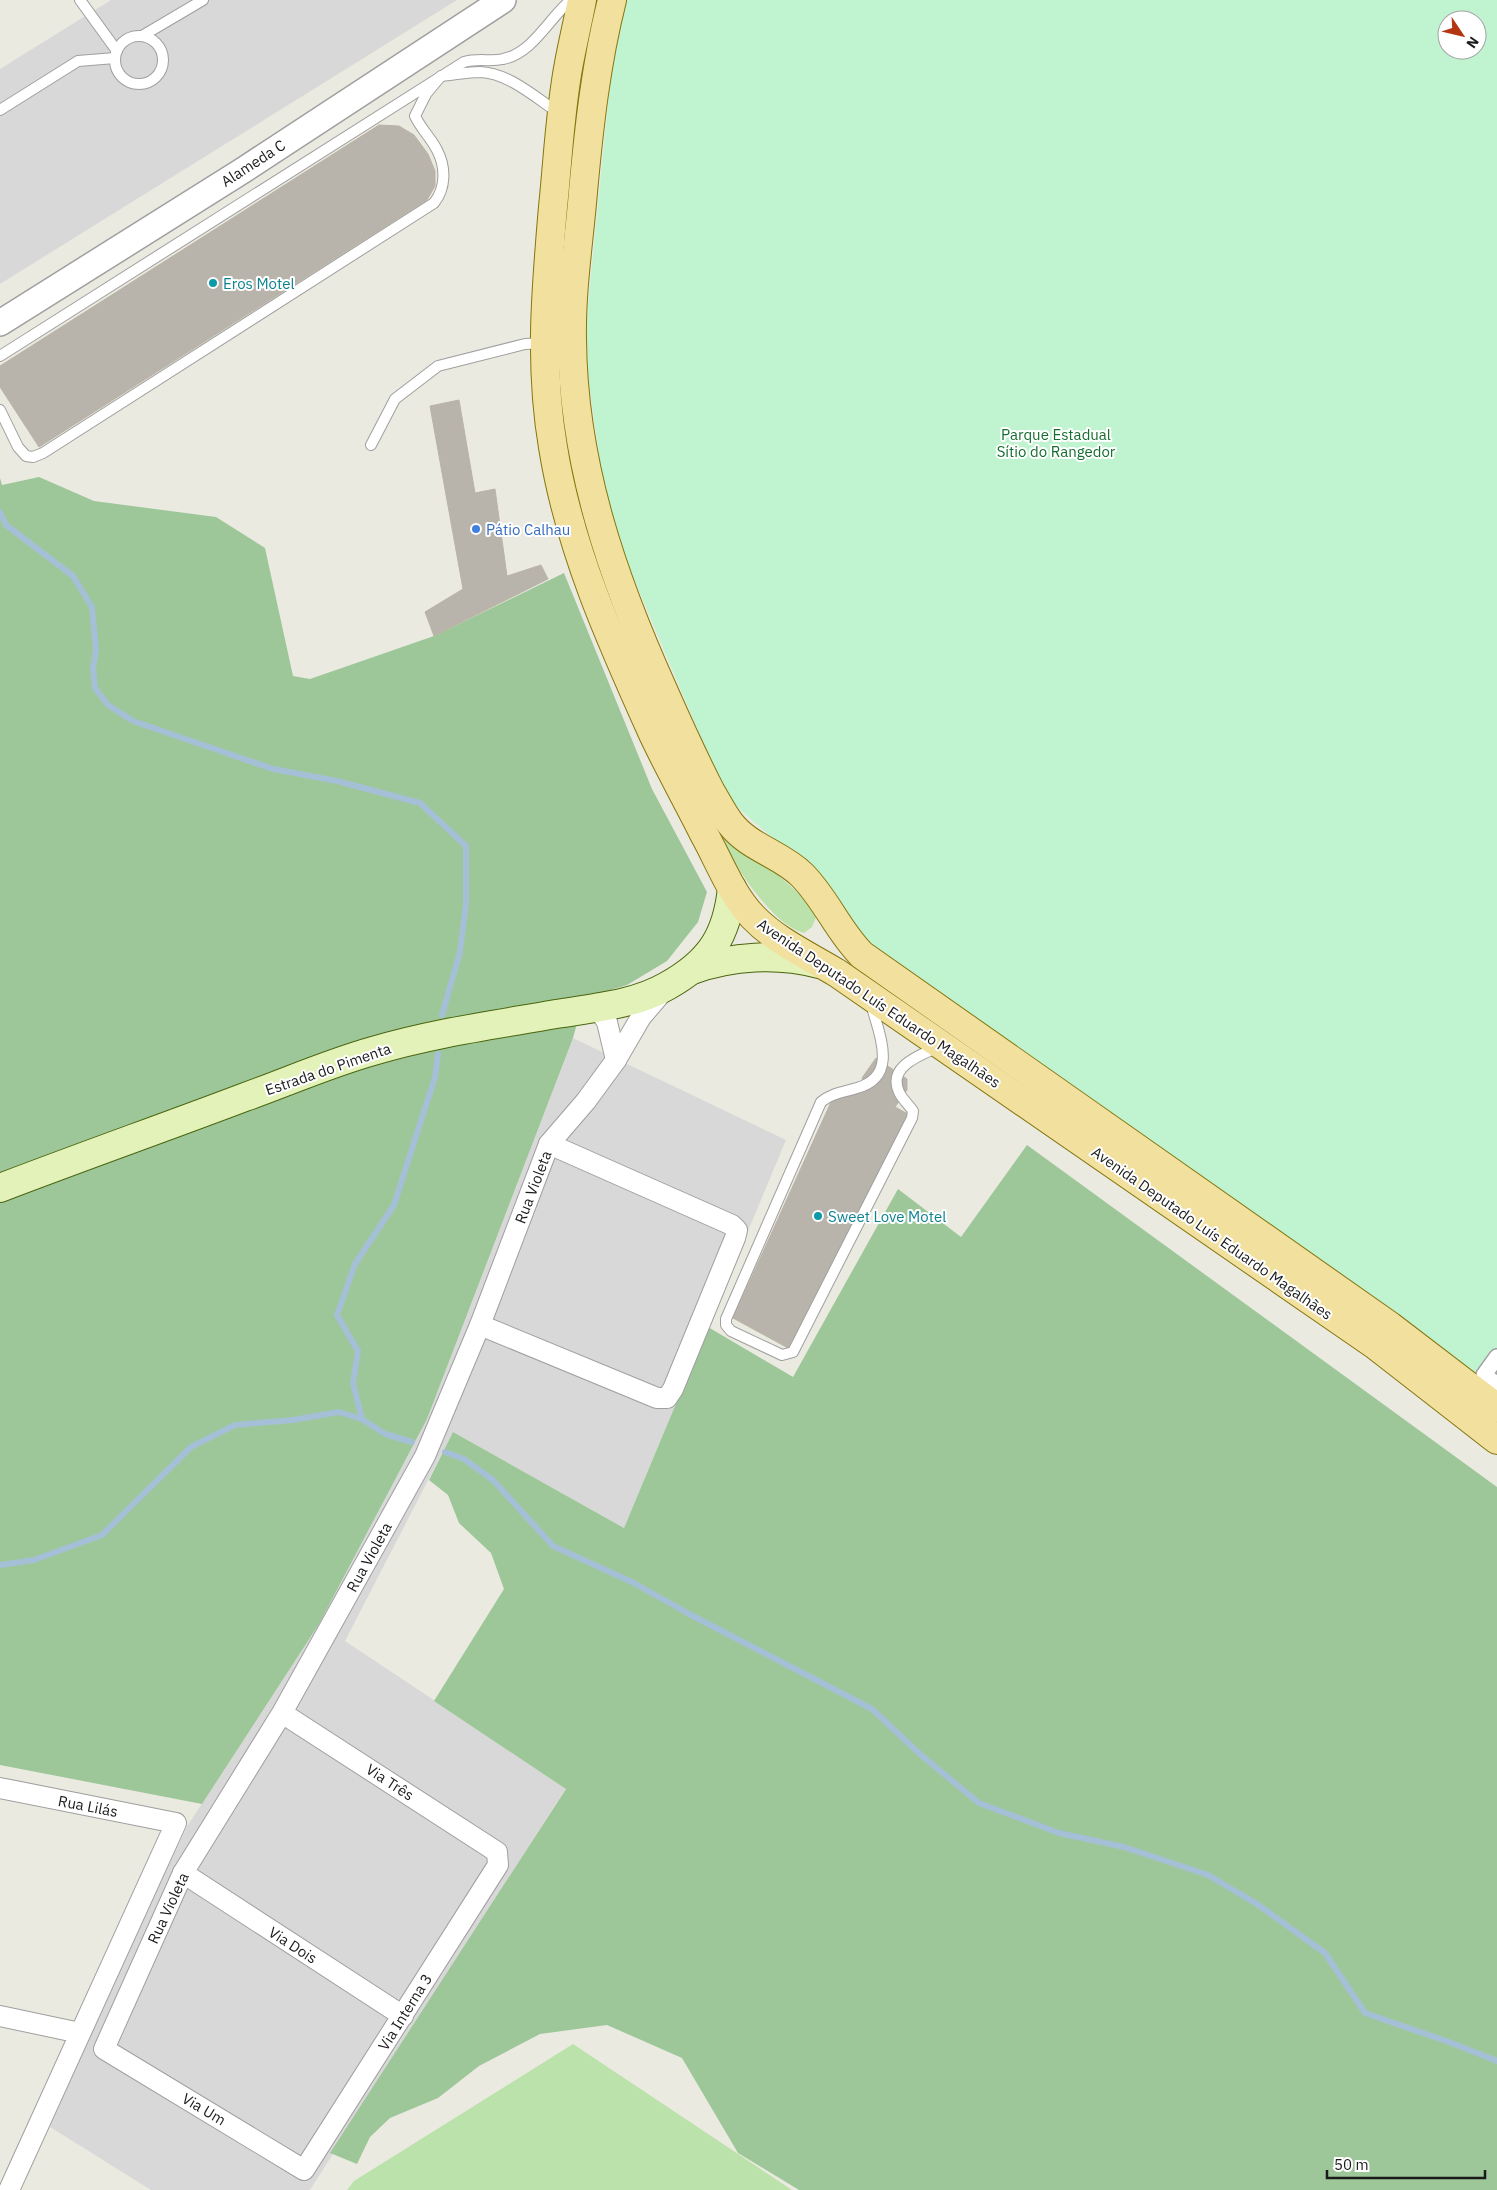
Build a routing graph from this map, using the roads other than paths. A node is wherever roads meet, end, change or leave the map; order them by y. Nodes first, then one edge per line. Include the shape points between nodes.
1 (80, 0) edge
2 (203, 0) edge
3 (503, 0) edge
4 (571, 0) edge
5 (582, 0) edge
6 (612, 0) edge
7 (142, 36) junction
8 (116, 55) junction
9 (441, 76) junction
10 (0, 110) edge
11 (562, 116) junction
12 (0, 322) edge
13 (543, 343) junction
14 (0, 356) edge
15 (0, 410) edge
16 (371, 445) dead end
17 (732, 888) junction
18 (826, 906) junction
19 (783, 941) junction
20 (826, 966) junction
21 (690, 970) junction
22 (667, 986) junction
23 (869, 994) junction
24 (597, 1008) junction
25 (942, 1045) junction
26 (616, 1060) junction
27 (549, 1144) junction
28 (0, 1188) edge
29 (480, 1325) junction
30 (1497, 1357) edge
31 (1497, 1384) edge
32 (1497, 1408) edge
33 (1497, 1440) edge
34 (282, 1713) junction
35 (0, 1788) edge
36 (497, 1852) joint
37 (183, 1873) junction
38 (0, 2016) edge
39 (403, 2016) junction
40 (80, 2033) junction
41 (104, 2049) joint
42 (304, 2170) joint
43 (9, 2190) edge

1 - 8 lane
2 - 7 lane
3 - 12 street, Alameda C via 242,171
4 - 9 lane via 514,56 503,60 476,58
5 - 11 main road, Avenida Deputado Luís Eduardo Magalhães
6 - 18 main road, Avenida Deputado Luís Eduardo Magalhães via 597,71 572,308 575,397 583,452 601,530 645,650 698,768 719,806 739,833 801,875
7 - 8 lane via 126,39
7 - 8 lane via 161,50 162,66 152,79 138,84 131,82 119,73
8 - 10 lane via 78,61
9 - 11 lane via 481,72 497,76 514,83
9 - 14 lane
9 - 15 lane via 426,94 415,116 438,150 443,171 443,187 434,203 43,453 26,456 18,447
11 - 13 main road, Avenida Deputado Luís Eduardo Magalhães
13 - 16 lane via 525,344 438,366 395,399
13 - 17 main road, Avenida Deputado Luís Eduardo Magalhães via 553,449 574,538 592,594 674,780
17 - 19 main road, Avenida Deputado Luís Eduardo Magalhães via 750,914
17 - 21 main road, Estrada do Pimenta via 722,935
18 - 19 main road via 827,924 818,939 807,945
18 - 32 main road, Avenida Deputado Luís Eduardo Magalhães via 844,936 862,955 1390,1326
19 - 20 main road, Avenida Deputado Luís Eduardo Magalhães
20 - 21 main road, Estrada do Pimenta via 792,958 768,957 720,962
20 - 23 main road, Avenida Deputado Luís Eduardo Magalhães
21 - 22 main road, Estrada do Pimenta
22 - 24 main road, Estrada do Pimenta via 629,1002
22 - 26 street, Rua Violeta via 641,1017
23 - 25 main road, Avenida Deputado Luís Eduardo Magalhães
23 - 25 lane via 885,1058 881,1070 874,1080 829,1095 821,1102 726,1319 726,1325 732,1331 782,1355 793,1352 912,1118 913,1111 897,1087 900,1070 906,1062
24 - 26 street via 607,1022
24 - 28 main road, Estrada do Pimenta via 448,1032 372,1051
25 - 33 main road, Avenida Deputado Luís Eduardo Magalhães via 1374,1345
26 - 27 street, Rua Violeta
27 - 29 street, Rua Violeta
27 - 29 street via 732,1225 737,1230 735,1238 673,1389 666,1398 657,1398
29 - 34 street, Rua Violeta via 425,1456
30 - 31 street via 1484,1375
34 - 36 street, Via Três
34 - 37 street, Rua Violeta
35 - 40 street, Rua Lilás via 176,1823
36 - 39 street, Via Interna 3 via 498,1865
37 - 39 street, Via Dois
37 - 41 street, Rua Violeta
38 - 40 street
39 - 42 street, Via Interna 3
40 - 43 street
41 - 42 street, Via Um

